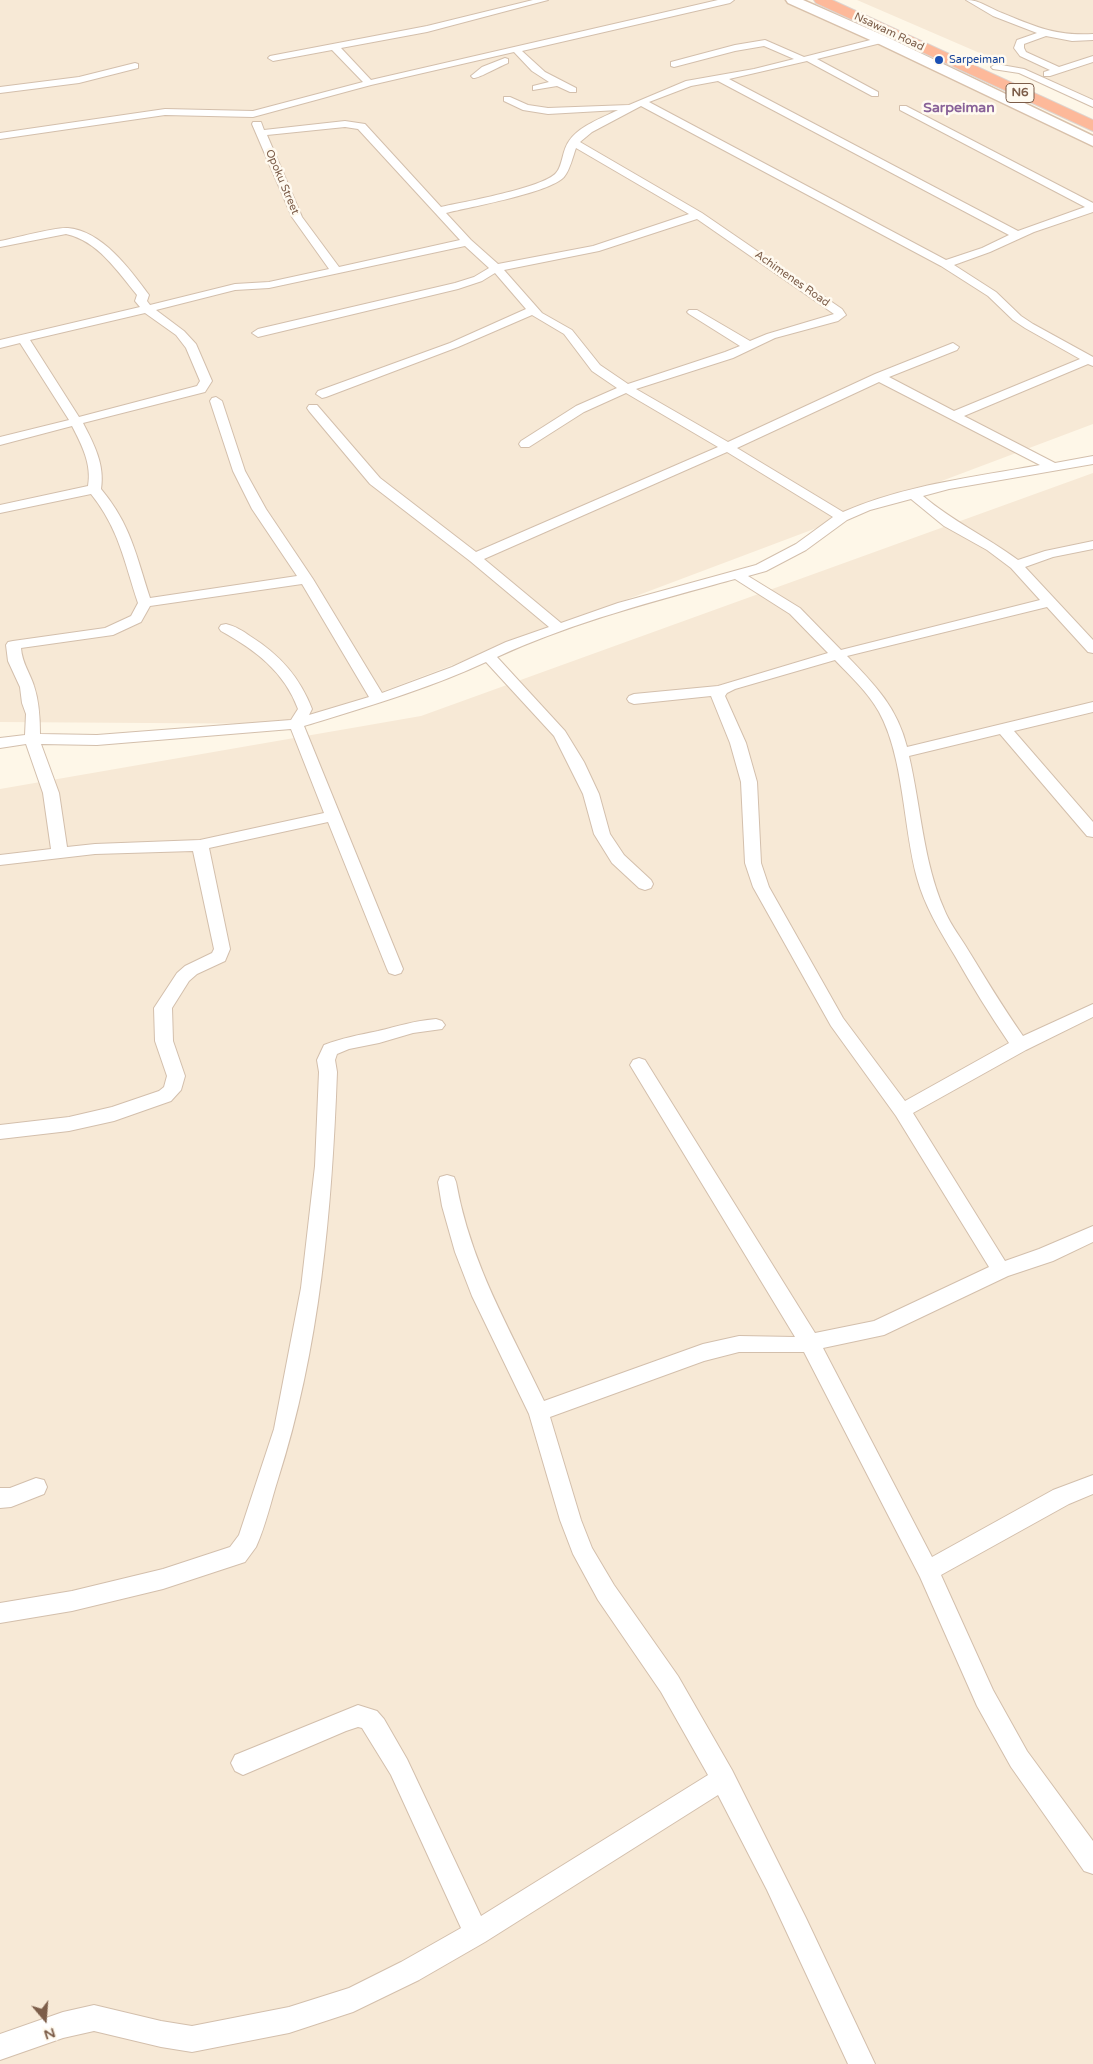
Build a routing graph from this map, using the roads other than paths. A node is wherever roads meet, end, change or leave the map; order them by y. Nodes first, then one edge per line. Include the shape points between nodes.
1 (544, 0) edge
2 (692, 0) edge
3 (730, 0) edge
4 (792, 0) edge
5 (821, 0) edge
6 (850, 0) edge
7 (970, 0) edge
8 (706, 7) junction
9 (1043, 33) junction
10 (1093, 37) edge
11 (882, 40) junction
12 (336, 48) junction
13 (520, 54) junction
14 (273, 58) dead end
15 (804, 58) junction
16 (1093, 59) edge
17 (674, 64) dead end
18 (135, 66) dead end
19 (1058, 70) junction
20 (476, 76) dead end
21 (718, 77) junction
22 (1029, 79) junction
23 (369, 83) junction
24 (558, 83) junction
25 (536, 88) dead end
26 (0, 90) edge
27 (573, 90) dead end
28 (876, 94) dead end
29 (506, 98) dead end
30 (636, 104) junction
31 (1093, 104) edge
32 (903, 108) dead end
33 (253, 114) junction
34 (1093, 114) edge
35 (1093, 126) edge
36 (261, 133) junction
37 (0, 136) edge
38 (573, 142) junction
39 (1093, 142) edge
40 (1093, 207) edge
41 (439, 211) junction
42 (698, 215) junction
43 (1019, 236) junction
44 (467, 242) junction
45 (0, 244) edge
46 (945, 264) junction
47 (496, 268) junction
48 (336, 270) junction
49 (147, 308) junction
50 (534, 310) junction
51 (693, 312) dead end
52 (258, 333) dead end
53 (23, 339) junction
54 (0, 344) edge
55 (750, 346) junction
56 (953, 347) dead end
57 (1091, 361) edge
58 (879, 377) junction
59 (626, 388) junction
60 (322, 394) dead end
61 (216, 401) dead end
62 (313, 408) dead end
63 (953, 416) junction
64 (76, 422) junction
65 (0, 441) edge
66 (525, 444) dead end
67 (726, 448) junction
68 (1093, 460) edge
69 (1051, 466) junction
70 (94, 489) junction
71 (913, 494) junction
72 (0, 509) edge
73 (842, 517) junction
74 (1093, 545) edge
75 (475, 558) junction
76 (1016, 564) junction
77 (737, 575) junction
78 (306, 579) junction
79 (1050, 602) junction
80 (145, 603) junction
81 (226, 628) dead end
82 (559, 628) junction
83 (1090, 641) edge
84 (6, 646) edge
85 (840, 654) junction
86 (489, 656) junction
87 (721, 690) junction
88 (378, 699) junction
89 (634, 699) dead end
90 (1093, 707) edge
91 (296, 724) junction
92 (1005, 730) junction
93 (32, 739) junction
94 (0, 744) edge
95 (901, 753) junction
96 (333, 816) junction
97 (1093, 832) edge
98 (200, 845) junction
99 (60, 853) junction
100 (0, 860) edge
101 (645, 884) dead end
102 (395, 969) dead end
103 (1093, 1010) edge
104 (436, 1025) dead end
105 (1020, 1045) junction
106 (639, 1065) dead end
107 (902, 1111) junction
108 (0, 1132) edge
109 (447, 1182) dead end
110 (1093, 1234) edge
111 (1001, 1270) junction
112 (810, 1343) junction
113 (539, 1412) junction
114 (1093, 1484) edge
115 (36, 1487) dead end
116 (0, 1498) edge
117 (928, 1571) junction
118 (0, 1613) edge
119 (243, 1763) dead end
120 (724, 1778) junction
121 (1092, 1856) edge
122 (476, 1933) junction
123 (0, 2047) edge
124 (862, 2064) edge

1 - 12 street
2 - 8 street
3 - 8 street
4 - 11 main road
5 - 35 highway, Nsawam Road / N6
6 - 22 highway, Nsawam Road / N6
7 - 9 street
8 - 13 street
9 - 10 street via 1072,38
9 - 19 street via 1020,42 1019,48 1024,54
11 - 15 street
11 - 39 main road
12 - 14 street
12 - 23 street
13 - 20 street
13 - 23 street
13 - 24 street via 536,70
15 - 17 street via 765,43
15 - 21 street via 754,72
15 - 28 street
16 - 19 street
18 - 26 street via 79,80
19 - 22 street
21 - 30 street via 689,83
21 - 43 street
22 - 31 street
22 - 34 highway, Nsawam Road / N6
23 - 33 street
24 - 25 street
24 - 27 street
29 - 30 street via 526,108 548,111
30 - 38 street via 588,130
30 - 46 street via 763,166
32 - 40 street
33 - 36 street, Opoku Street
33 - 37 street via 164,112
36 - 41 street via 345,124 361,126
36 - 48 street, Opoku Street via 297,217
38 - 41 street via 560,174 548,182
38 - 42 street, Achimenes Road
40 - 43 street
41 - 44 street
42 - 47 street via 595,249
42 - 55 street, Achimenes Road via 840,315 771,336
43 - 46 street
44 - 47 street
44 - 48 street
45 - 49 street via 74,231 110,255 143,295 141,301
46 - 57 street via 992,294 1029,326
47 - 50 street
47 - 52 street via 458,286
48 - 49 street via 269,285 235,287
49 - 53 street
49 - 64 street via 180,333 192,347 206,381 201,389
50 - 59 street via 568,332 596,368
50 - 60 street
51 - 55 street
53 - 54 street
53 - 64 street
55 - 59 street, Achimenes Road
56 - 58 street
57 - 63 street
58 - 63 street
58 - 67 street
59 - 66 street, Achimenes Road via 580,409
59 - 67 street
61 - 78 street via 240,471 259,509
62 - 75 street via 375,481
63 - 69 street
64 - 65 street
64 - 70 street via 91,455 96,474
67 - 73 street
67 - 75 street
68 - 69 street
69 - 71 street
70 - 72 street
70 - 80 street via 115,516
71 - 73 street
71 - 76 street via 949,523
73 - 77 street via 782,559
74 - 76 street
75 - 82 street
76 - 79 street
77 - 82 street via 623,606
77 - 85 street via 795,611
78 - 80 street
78 - 88 street
79 - 83 street
79 - 85 street
80 - 84 street via 136,619 108,632
81 - 91 street via 271,656 286,674 302,697 305,709
82 - 86 street
84 - 93 street via 27,687 33,714
85 - 87 street
85 - 95 street via 886,712
86 - 88 street
86 - 101 street via 560,734 591,794 602,834 618,859
87 - 89 street
87 - 107 street via 718,696 738,743 748,782 753,863 761,887 837,1022
88 - 91 street
90 - 92 street
91 - 93 street via 97,740
91 - 96 street
92 - 95 street
92 - 97 street
93 - 94 street
93 - 99 street via 51,793
95 - 105 street via 915,836 936,910 990,1002
96 - 98 street
96 - 102 street
98 - 99 street
98 - 108 street via 222,949 219,957 191,970 163,1008 164,1042 176,1076 172,1090 147,1104 114,1114 69,1124
99 - 100 street
103 - 105 street
104 - 118 street via 413,1026 346,1043 330,1050 326,1060 324,1166 311,1288 284,1429 243,1549 164,1579
105 - 107 street
106 - 112 street
107 - 111 street
109 - 113 street via 451,1214 462,1251
110 - 111 street
111 - 112 street via 877,1329
112 - 113 street via 739,1344 703,1353
112 - 117 street
113 - 120 street via 584,1553 628,1626 669,1681
114 - 117 street via 1061,1497
115 - 116 street
117 - 121 street via 982,1690 1019,1759
119 - 122 street via 358,1716 369,1719 396,1761
120 - 122 street
120 - 124 street
122 - 123 street via 353,1999 289,2020 192,2039 94,2018

